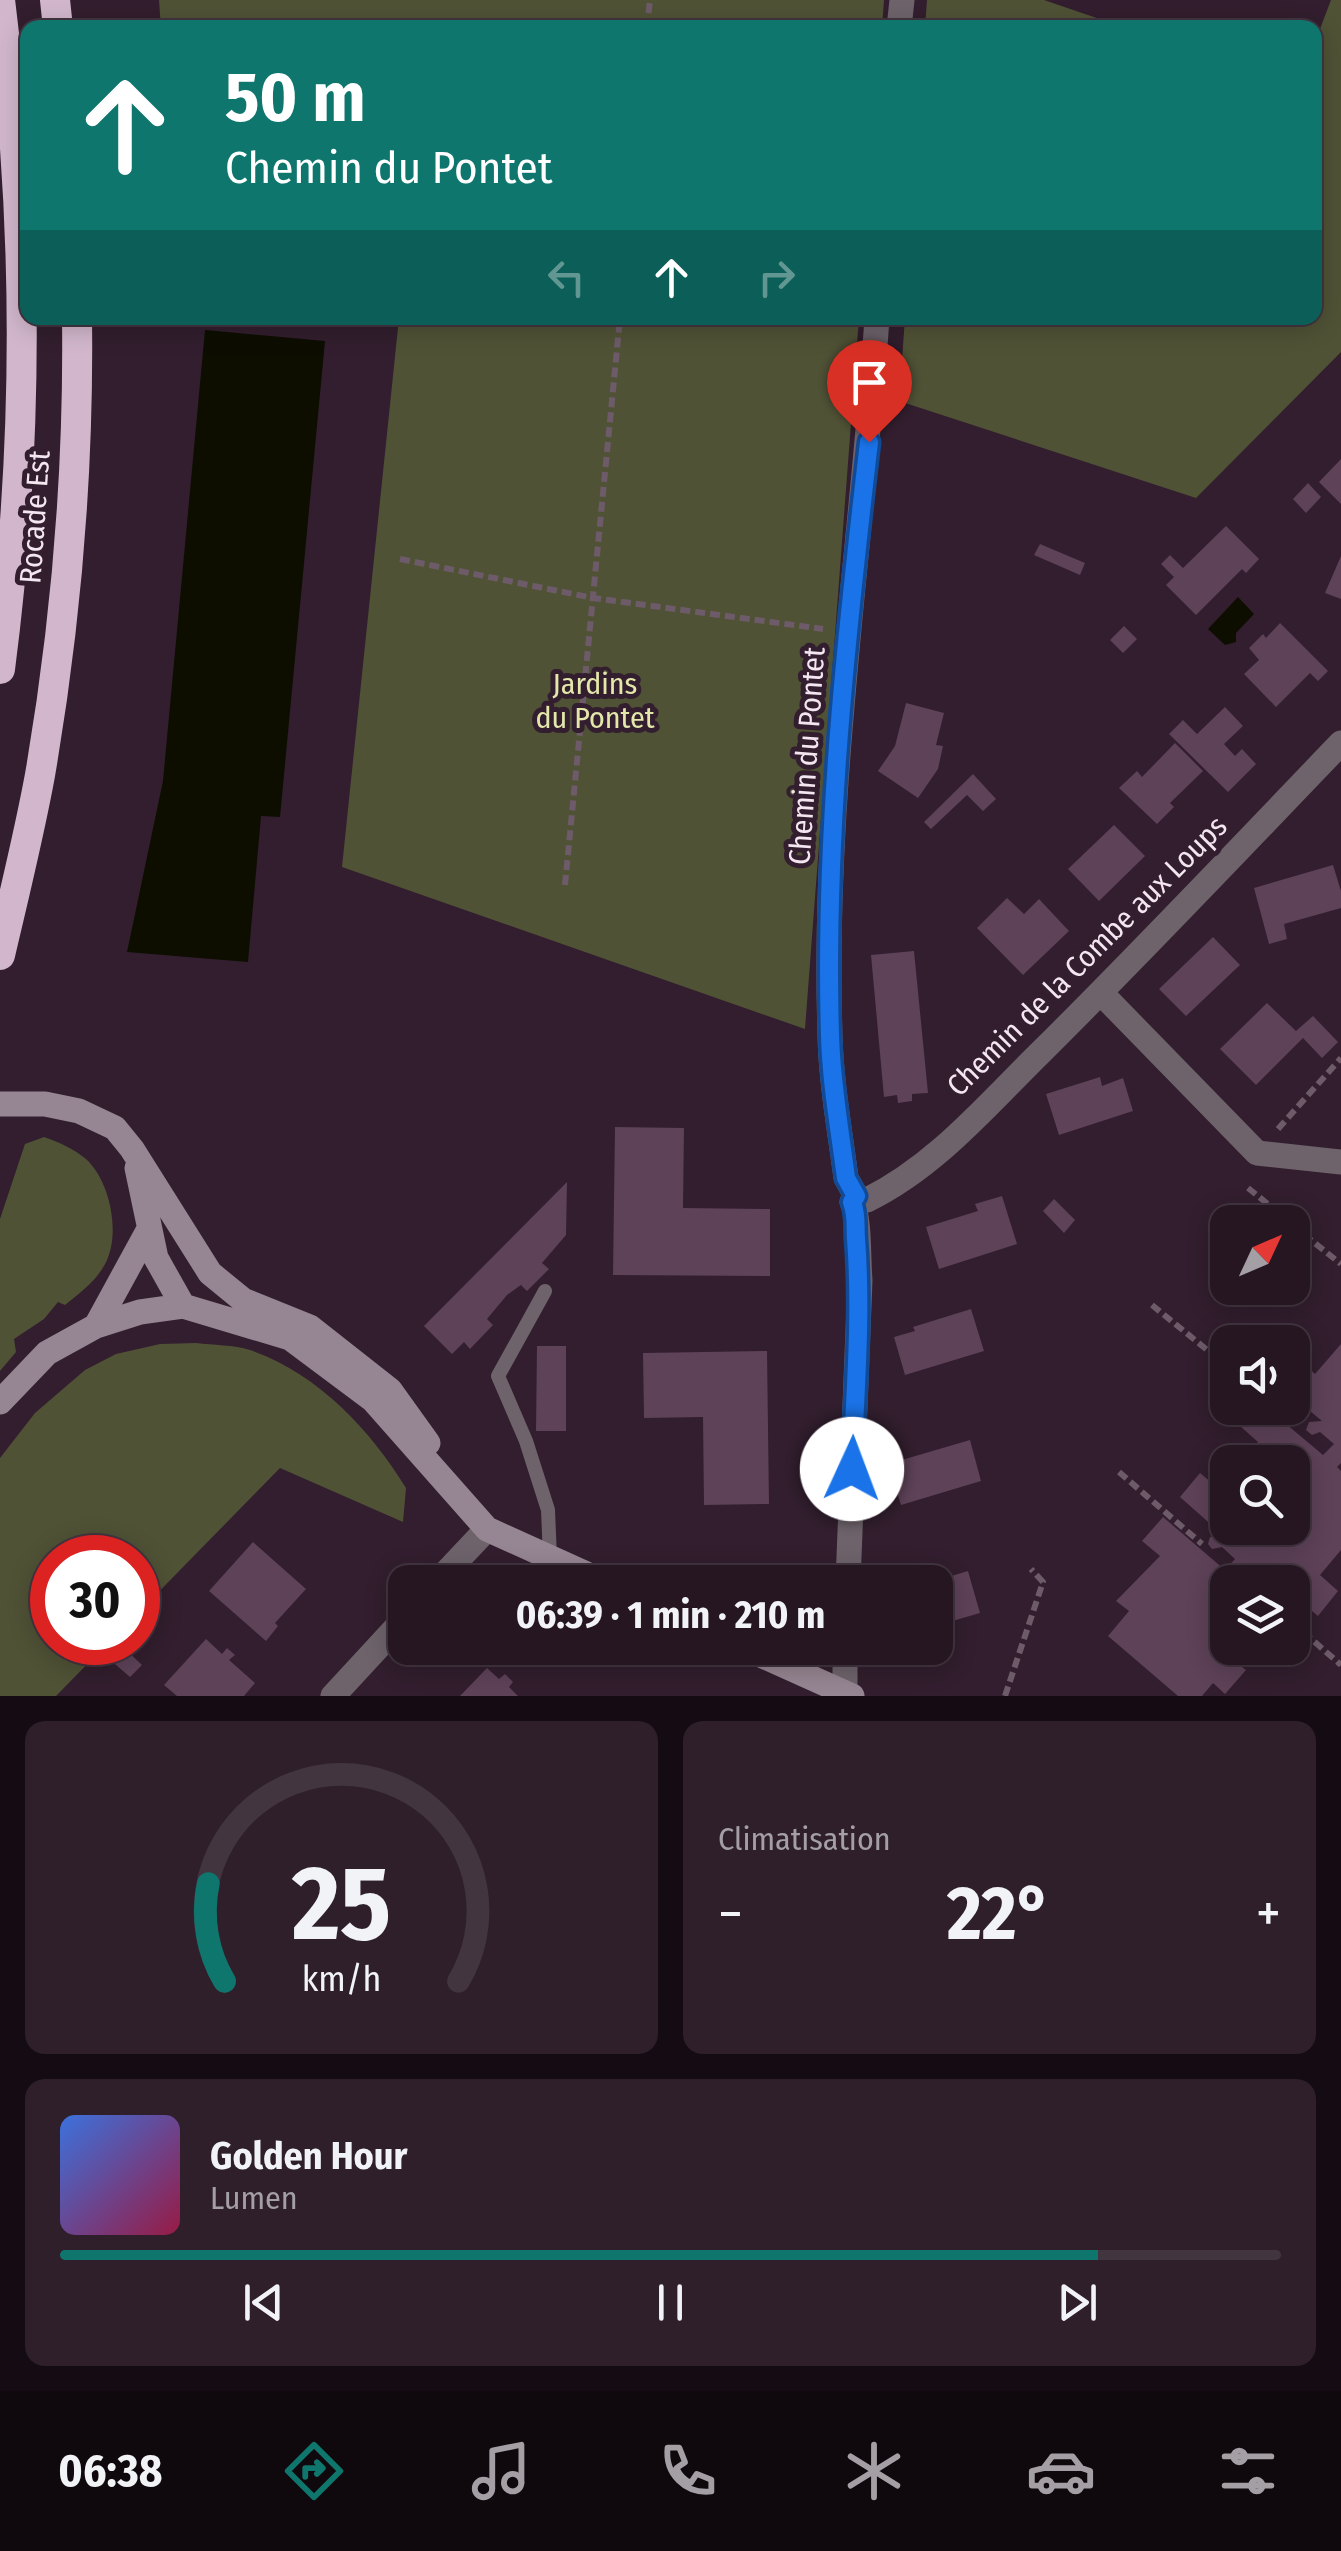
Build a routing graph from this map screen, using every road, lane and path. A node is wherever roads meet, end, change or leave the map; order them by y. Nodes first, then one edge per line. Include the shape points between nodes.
1 (0, 0) edge
2 (20, 204) edge
3 (22, 325) edge
4 (77, 325) edge
5 (619, 325) edge
6 (877, 325) edge
7 (400, 559) dead end
8 (593, 598) junction
9 (847, 632) junction
10 (0, 668) edge
11 (1341, 743) edge
12 (566, 885) dead end
13 (0, 955) edge
14 (1100, 993) junction
15 (1341, 1058) edge
16 (0, 1104) edge
17 (132, 1149) junction
18 (1257, 1153) junction
19 (1341, 1162) edge
20 (1248, 1188) dead end
21 (860, 1202) junction
22 (1268, 1205) edge
23 (149, 1230) junction
24 (1310, 1239) edge
25 (1341, 1264) edge
26 (545, 1291) dead end
27 (1152, 1305) dead end
28 (184, 1306) junction
29 (96, 1326) junction
30 (1210, 1352) edge
31 (0, 1402) edge
32 (1118, 1472) dead end
33 (460, 1500) junction
34 (487, 1529) junction
35 (1202, 1544) dead end
36 (550, 1558) junction
37 (453, 1565) edge
38 (566, 1565) edge
39 (849, 1565) edge
40 (1030, 1570) dead end
41 (388, 1636) edge
42 (1310, 1638) edge
43 (782, 1665) edge
44 (846, 1665) edge
45 (1341, 1665) edge
46 (847, 1695) edge
47 (333, 1696) edge
48 (1005, 1696) edge

1 - 2 highway, Rocade Est
3 - 10 highway, Rocade Est via 14,565
4 - 13 highway, Rocade Est via 69,565 40,776
5 - 8 path
6 - 9 street, Chemin du Pontet
7 - 8 path
8 - 9 path
8 - 12 path
9 - 21 street, Chemin du Pontet via 831,874 830,1038 846,1178
11 - 14 street, Chemin de la Combe aux Loups
14 - 18 street
14 - 21 street, Chemin de la Combe aux Loups via 944,1148
15 - 18 path
16 - 17 main road via 44,1104 97,1118
17 - 23 main road
17 - 33 main road via 210,1273 243,1300 310,1326 390,1390
18 - 19 street
20 - 22 path
21 - 39 street
23 - 28 main road via 156,1258
23 - 29 main road
24 - 25 path
26 - 36 lane via 498,1376 548,1510
27 - 30 path
28 - 29 main road
28 - 33 main road via 290,1338 372,1400
29 - 31 main road via 47,1353
32 - 35 path
33 - 34 main road
34 - 36 main road
34 - 37 street
36 - 38 main road
40 - 48 path via 1043,1582
41 - 47 street
42 - 45 path
43 - 46 main road
44 - 46 street

